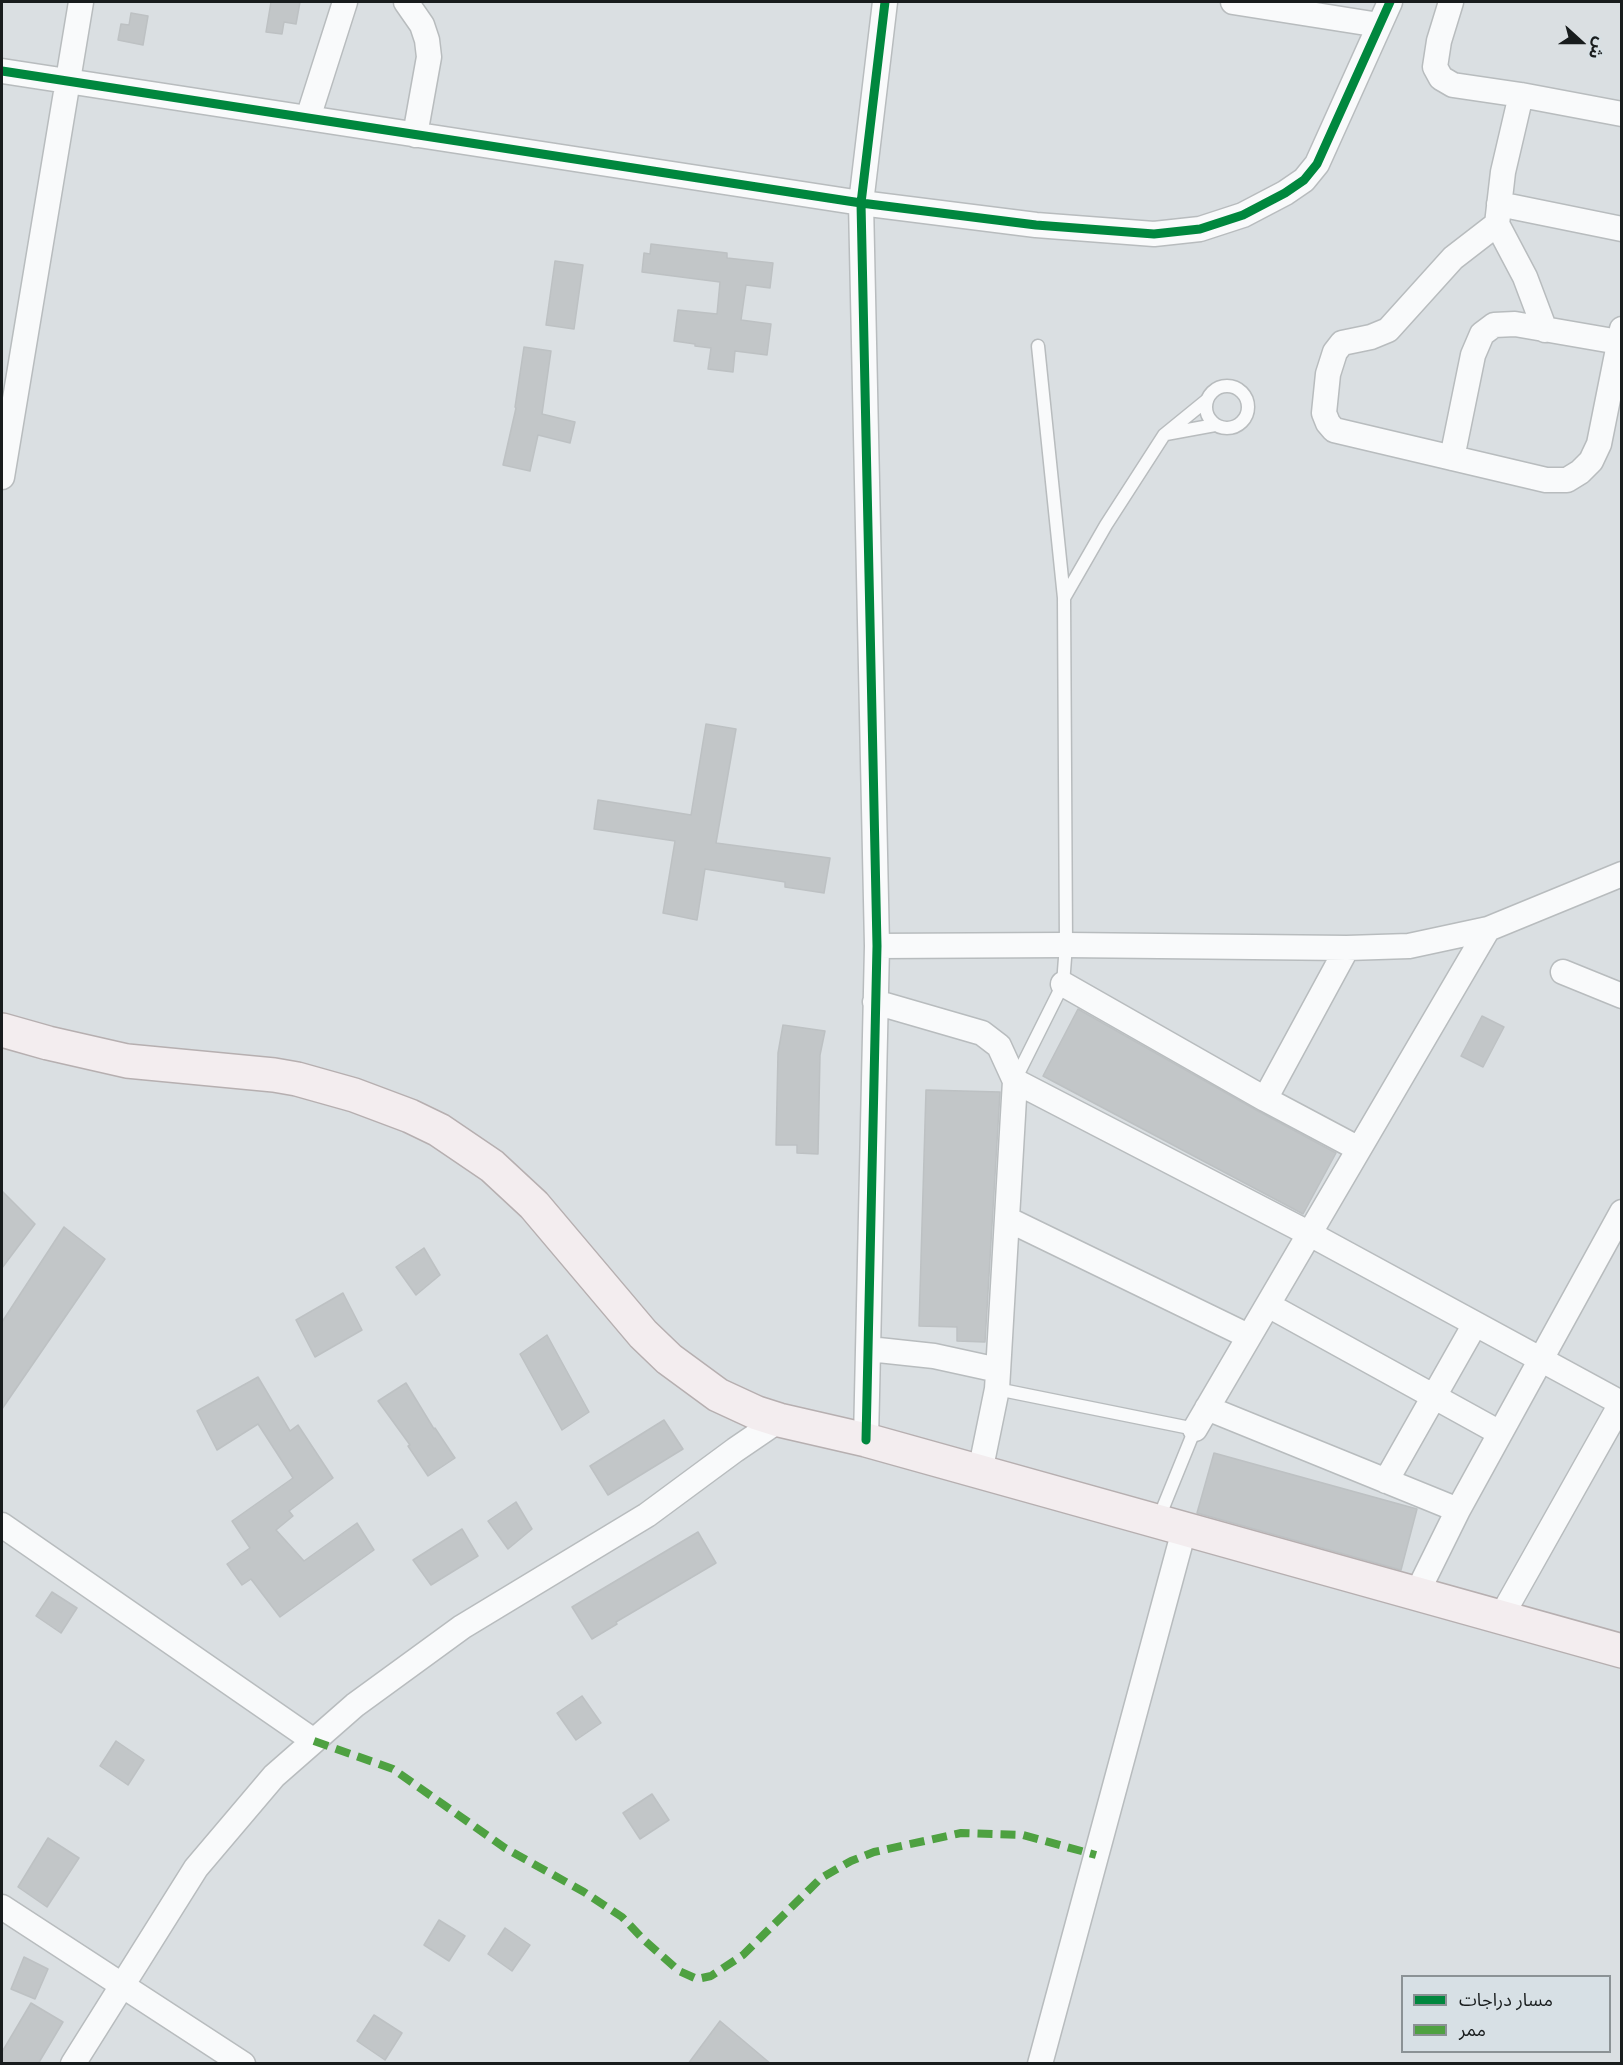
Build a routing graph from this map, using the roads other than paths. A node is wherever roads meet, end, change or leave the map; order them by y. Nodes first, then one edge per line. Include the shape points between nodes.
1 (81, 2) edge
2 (345, 2) edge
3 (406, 2) edge
4 (885, 2) edge
5 (1233, 2) edge
6 (1390, 2) edge
7 (1451, 2) edge
8 (1379, 25) junction
9 (2, 71) edge
10 (67, 81) junction
11 (1521, 95) junction
12 (1622, 114) edge
13 (308, 118) junction
14 (415, 135) junction
15 (861, 203) junction
16 (1498, 214) junction
17 (1622, 229) edge
18 (1545, 330) junction
19 (1620, 336) edge
20 (1038, 346) dead end
21 (1207, 400) junction
22 (1215, 425) junction
23 (1164, 435) junction
24 (1452, 458) junction
25 (2, 477) edge
26 (1064, 598) junction
27 (1622, 874) edge
28 (1488, 929) junction
29 (1066, 945) junction
30 (877, 946) junction
31 (1347, 948) junction
32 (1563, 972) dead end
33 (1063, 984) junction
34 (1622, 996) edge
35 (875, 1002) junction
36 (2, 1030) edge
37 (1015, 1081) junction
38 (1264, 1099) junction
39 (1359, 1149) junction
40 (1622, 1212) edge
41 (1007, 1219) junction
42 (1310, 1234) junction
43 (1268, 1305) junction
44 (1475, 1324) junction
45 (1248, 1335) junction
46 (868, 1349) junction
47 (1541, 1360) junction
48 (997, 1379) junction
49 (1434, 1397) junction
50 (1621, 1403) edge
51 (1201, 1418) junction
52 (779, 1420) junction
53 (1500, 1433) junction
54 (866, 1440) junction
55 (980, 1472) junction
56 (1386, 1481) junction
57 (1458, 1510) junction
58 (2, 1525) edge
59 (1171, 1526) junction
60 (1417, 1593) junction
61 (1501, 1617) junction
62 (1622, 1650) edge
63 (314, 1741) junction
64 (2, 1907) edge
65 (122, 1985) junction
66 (73, 2064) edge
67 (243, 2064) edge
68 (1040, 2064) edge

1 - 10 street
2 - 13 street
3 - 14 street via 428,40 429,57
4 - 15 street
5 - 8 street
6 - 8 street
7 - 11 street via 1435,67 1441,78 1452,85
8 - 15 street via 1317,164 1304,180 1243,214 1200,229 1154,234 1036,225
9 - 10 street
10 - 13 street
10 - 25 street
11 - 12 street
11 - 16 street via 1503,172
13 - 14 street
14 - 15 street
15 - 30 street
16 - 17 street
16 - 18 street
16 - 24 street via 1388,330 1342,343 1328,374 1324,412 1334,430
18 - 19 street
18 - 24 street via 1505,323 1482,334 1473,355
19 - 24 street via 1599,444 1580,472 1567,480 1546,480
20 - 26 lane
21 - 22 lane via 1206,414
21 - 22 lane via 1216,389 1230,386 1246,398 1248,411 1241,423 1229,429
21 - 23 lane
22 - 23 lane
23 - 26 lane
26 - 29 lane
27 - 28 street
28 - 31 street via 1409,946
28 - 39 street
29 - 30 street
29 - 31 street
29 - 33 lane
30 - 35 street
31 - 38 street
32 - 34 street
33 - 37 lane
33 - 38 street
35 - 37 street via 982,1033 999,1046
35 - 46 street
36 - 52 main road via 127,1061 297,1079 354,1095 439,1130 492,1166 534,1204 643,1334 669,1359 718,1395
37 - 41 street
37 - 42 street
38 - 39 street
39 - 42 street
40 - 47 street
41 - 45 street
41 - 48 street
42 - 43 street
42 - 44 street
43 - 45 street
43 - 49 street
44 - 47 street
44 - 49 street
45 - 51 street
46 - 48 street via 934,1356
46 - 54 street
47 - 50 street
47 - 53 street
48 - 51 lane
48 - 55 street
49 - 53 street
49 - 56 street
50 - 61 street
51 - 56 street
51 - 59 lane
52 - 54 main road
52 - 63 street via 647,1515 462,1627 355,1705
53 - 57 street
54 - 55 main road
55 - 59 main road
56 - 57 street
57 - 60 street
58 - 63 street
59 - 60 main road
59 - 68 street
60 - 61 main road
61 - 62 main road
63 - 65 street via 274,1776 196,1868
64 - 65 street
65 - 66 street
65 - 67 street

